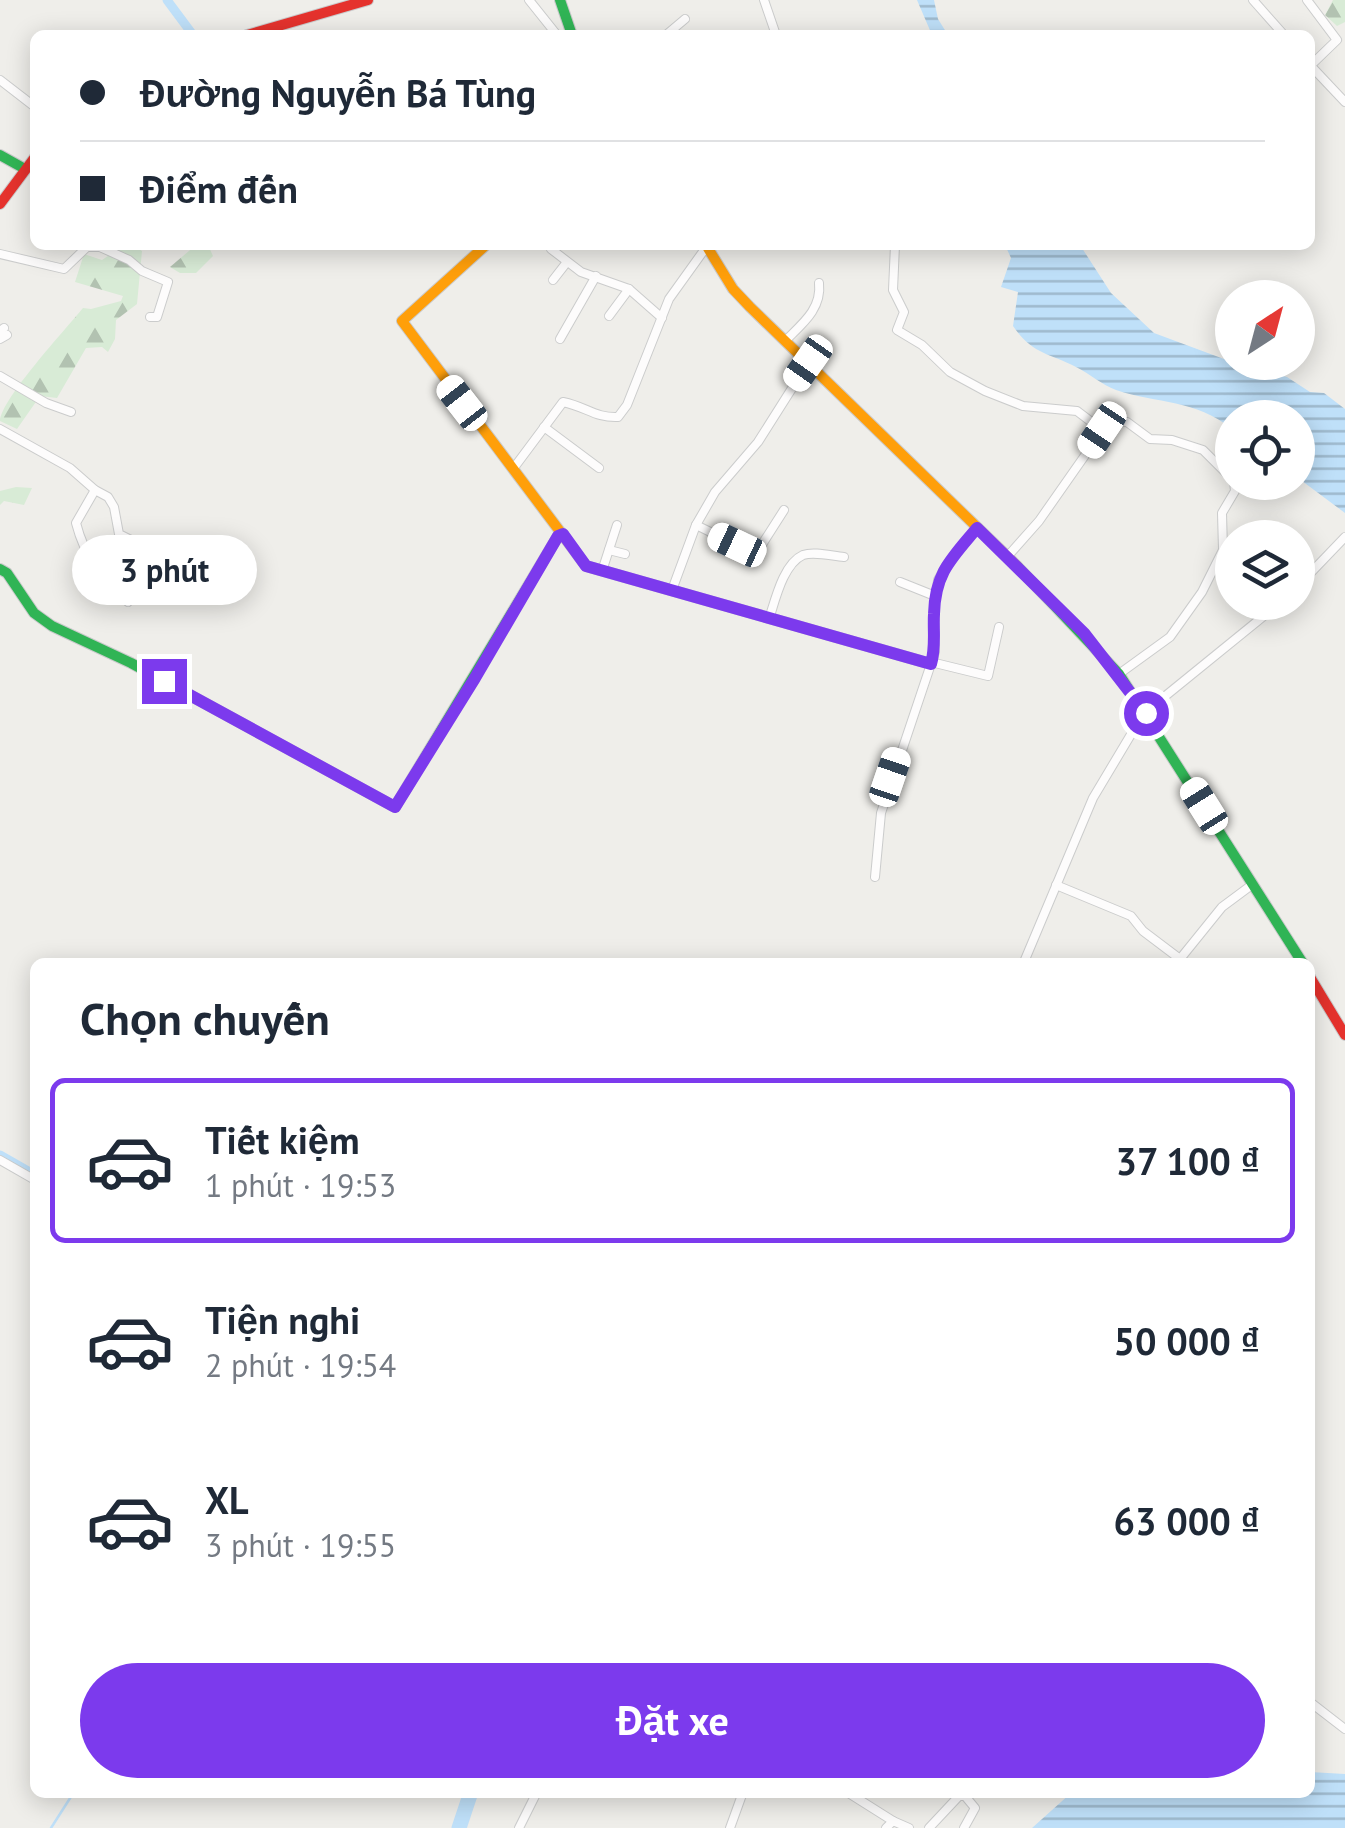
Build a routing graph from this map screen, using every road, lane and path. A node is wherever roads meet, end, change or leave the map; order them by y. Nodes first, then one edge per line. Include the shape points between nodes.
1 (368, 0) edge
2 (529, 0) edge
3 (560, 0) edge
4 (764, 0) edge
5 (1253, 0) edge
6 (1307, 0) edge
7 (685, 19) dead end
8 (265, 30) edge
9 (553, 30) edge
10 (570, 30) edge
11 (672, 30) edge
12 (774, 30) edge
13 (1280, 30) edge
14 (1315, 61) edge
15 (1315, 71) edge
16 (0, 80) edge
17 (1345, 102) edge
18 (30, 103) edge
19 (0, 155) edge
20 (30, 162) edge
21 (24, 169) junction
22 (0, 204) edge
23 (82, 250) edge
24 (109, 250) edge
25 (480, 250) edge
26 (552, 250) edge
27 (703, 250) edge
28 (710, 250) edge
29 (895, 250) edge
30 (0, 254) edge
31 (567, 262) junction
32 (596, 276) junction
33 (553, 280) dead end
34 (819, 283) dead end
35 (629, 289) junction
36 (610, 316) dead end
37 (150, 317) dead end
38 (662, 318) junction
39 (560, 338) dead end
40 (785, 341) junction
41 (808, 363) junction
42 (0, 376) edge
43 (71, 412) dead end
44 (544, 428) junction
45 (0, 429) edge
46 (1102, 430) junction
47 (1215, 462) edge
48 (599, 468) dead end
49 (513, 469) junction
50 (95, 490) junction
51 (1229, 500) edge
52 (784, 510) dead end
53 (617, 525) dead end
54 (696, 525) junction
55 (977, 528) junction
56 (563, 534) junction
57 (1345, 538) edge
58 (149, 549) dead end
59 (609, 550) junction
60 (625, 554) dead end
61 (844, 557) dead end
62 (1007, 557) junction
63 (1315, 569) edge
64 (0, 570) edge
65 (602, 571) junction
66 (900, 582) dead end
67 (672, 590) junction
68 (934, 596) junction
69 (128, 602) dead end
70 (768, 619) junction
71 (1259, 620) edge
72 (999, 628) dead end
73 (931, 663) junction
74 (1118, 674) junction
75 (1146, 713) junction
76 (875, 877) dead end
77 (1056, 885) junction
78 (1255, 887) junction
79 (1170, 952) junction
80 (1026, 958) edge
81 (1165, 958) edge
82 (1179, 958) edge
83 (1181, 958) edge
84 (1299, 958) edge
85 (1315, 985) edge
86 (1345, 1035) edge
87 (0, 1160) edge
88 (30, 1177) edge
89 (1315, 1706) edge
90 (1345, 1729) edge
91 (534, 1798) edge
92 (740, 1798) edge
93 (855, 1798) edge
94 (957, 1798) edge
95 (967, 1798) edge
96 (889, 1825) edge
97 (519, 1828) edge
98 (730, 1828) edge
99 (909, 1828) edge
100 (929, 1828) edge
101 (964, 1828) edge

1 - 8 main road
2 - 9 street
3 - 10 main road
4 - 12 street
5 - 13 street
6 - 14 street via 1338,40
7 - 11 street
15 - 17 street
16 - 18 street
19 - 21 main road
20 - 21 main road
21 - 22 main road
23 - 30 street via 64,269
24 - 37 street via 168,282 157,317
25 - 49 main road via 402,321
26 - 31 street
27 - 38 street
28 - 40 main road via 733,289
29 - 46 street via 893,290 904,312 896,330 958,378 1023,406 1077,411
31 - 32 street
31 - 33 street
32 - 35 street
32 - 39 street
34 - 40 street via 816,306
35 - 36 street
35 - 38 street
38 - 44 street via 618,417 600,418 563,402
40 - 41 main road
41 - 54 street
41 - 55 main road
42 - 43 street
44 - 48 street
44 - 49 street
45 - 50 street via 70,468
46 - 47 street via 1109,421 1127,422 1150,439 1203,450
46 - 62 street
49 - 56 main road
50 - 58 street via 113,502 119,534
50 - 69 street via 76,523 81,542 90,562
51 - 74 street via 1222,512 1220,558 1202,592 1170,637
52 - 54 street via 761,546 746,538 737,545
53 - 59 street
54 - 67 street
55 - 62 main road
55 - 68 street via 946,566
56 - 64 main road via 395,807 52,626 34,614
56 - 65 main road via 586,566
57 - 63 street
59 - 60 street
59 - 65 street
61 - 70 street via 798,559
62 - 74 main road
65 - 67 main road
66 - 68 street
67 - 70 main road
68 - 73 street
70 - 73 main road
71 - 75 street
72 - 73 street via 988,676
73 - 76 street via 881,813
74 - 75 main road
75 - 77 street via 1093,798
75 - 78 main road
77 - 79 street via 1131,916
77 - 80 street
78 - 83 street via 1222,907
78 - 84 main road
79 - 81 street
79 - 82 street
85 - 86 main road
87 - 88 street
89 - 90 street
91 - 97 street
92 - 98 street
93 - 96 street
94 - 100 street
95 - 101 street via 976,1808
96 - 99 street

